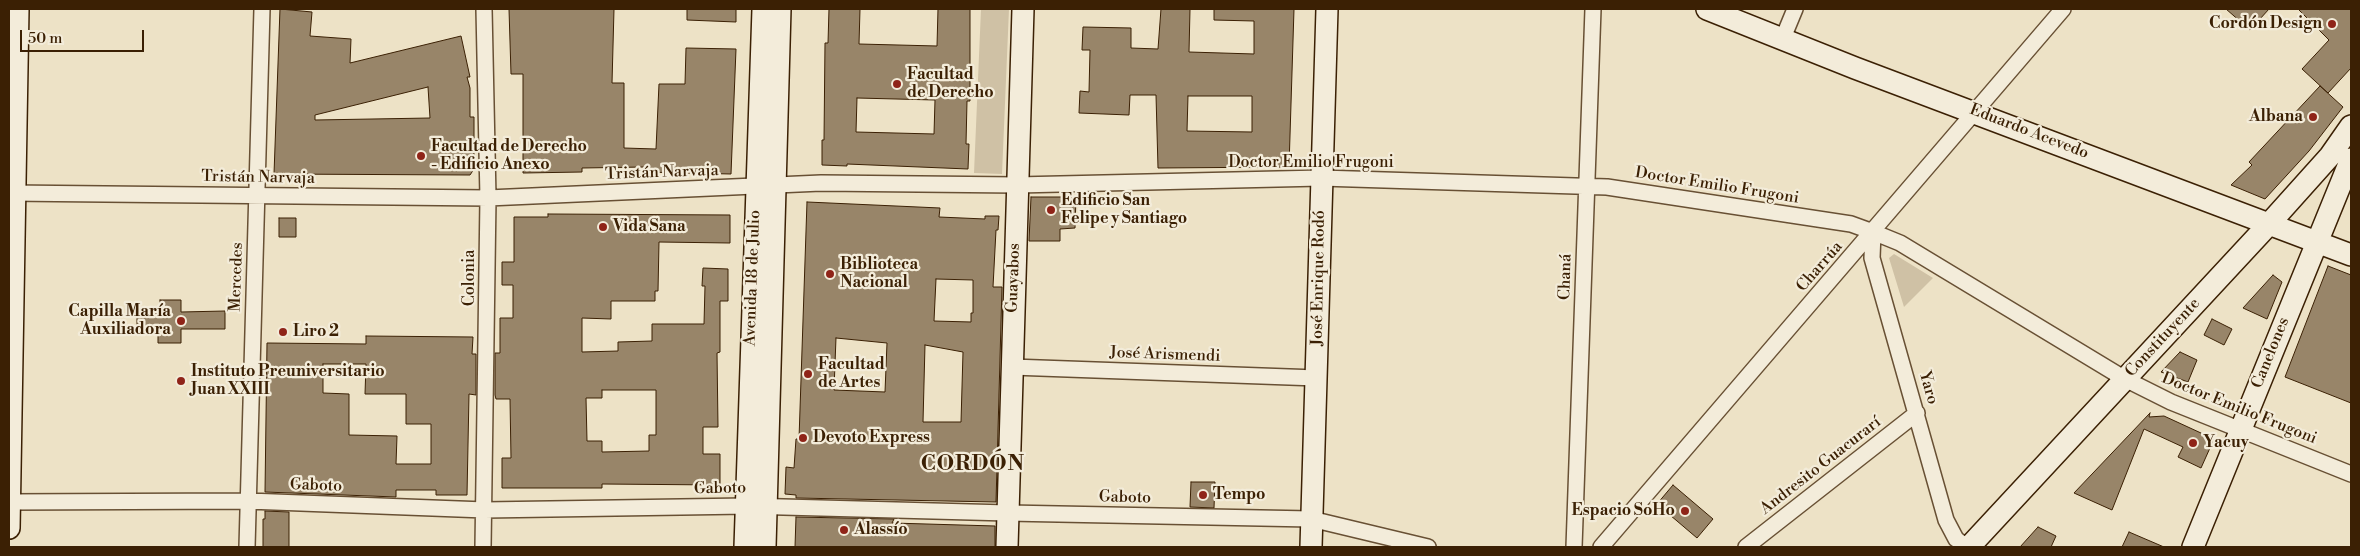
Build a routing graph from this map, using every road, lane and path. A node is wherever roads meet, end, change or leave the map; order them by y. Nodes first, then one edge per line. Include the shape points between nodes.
1 (18, 9) edge
2 (262, 9) edge
3 (484, 9) edge
4 (763, 9) edge
5 (780, 9) edge
6 (1024, 9) edge
7 (1327, 9) edge
8 (1593, 9) edge
9 (1706, 9) edge
10 (1795, 9) edge
11 (2063, 9) edge
12 (1783, 38) junction
13 (1975, 112) junction
14 (2351, 126) edge
15 (2351, 159) edge
16 (1321, 178) junction
17 (1017, 185) junction
18 (765, 186) junction
19 (1586, 186) junction
20 (11, 193) edge
21 (257, 195) junction
22 (488, 198) junction
23 (2269, 224) junction
24 (1873, 232) junction
25 (2316, 242) junction
26 (2351, 255) edge
27 (1012, 367) junction
28 (1317, 378) junction
29 (2125, 379) junction
30 (1917, 412) junction
31 (2240, 430) junction
32 (2351, 474) edge
33 (248, 501) junction
34 (9, 502) edge
35 (756, 506) junction
36 (485, 510) junction
37 (1008, 513) junction
38 (1311, 519) junction
39 (9, 528) edge
40 (246, 547) edge
41 (484, 547) edge
42 (745, 547) edge
43 (765, 547) edge
44 (1007, 547) edge
45 (1311, 547) edge
46 (1428, 547) edge
47 (1574, 547) edge
48 (1601, 547) edge
49 (1746, 547) edge
50 (1968, 547) edge
51 (2193, 547) edge

1 - 20 street
2 - 21 street, Mercedes
3 - 22 street, Colonia
4 - 18 street, Avenida 18 de Julio
5 - 18 street, Avenida 18 de Julio
6 - 17 street, Guayabos
7 - 16 street, José Enrique Rodó
8 - 19 street, Chaná
9 - 12 street, Eduardo Acevedo
10 - 12 street
11 - 13 street, Charrúa
12 - 13 street, Eduardo Acevedo
13 - 23 street, Eduardo Acevedo
13 - 24 street, Charrúa
14 - 23 street, Constituyente via 2330,156
15 - 25 street, Canelones
16 - 17 street, Doctor Emilio Frugoni
16 - 19 street, Doctor Emilio Frugoni
16 - 28 street, José Enrique Rodó
17 - 18 street, Tristán Narvaja via 821,183
17 - 27 street, Guayabos
18 - 22 street, Tristán Narvaja
18 - 35 street, Avenida 18 de Julio
19 - 24 street, Doctor Emilio Frugoni via 1851,224
19 - 47 street, Chaná
20 - 21 street, Tristán Narvaja
20 - 34 street
21 - 22 street, Tristán Narvaja
21 - 33 street, Mercedes
22 - 36 street, Colonia
23 - 25 street, Eduardo Acevedo
23 - 29 street, Constituyente
24 - 29 street, Doctor Emilio Frugoni via 1900,243
24 - 30 street, Yaro via 1872,258
24 - 48 street, Charrúa
25 - 26 street, Eduardo Acevedo
25 - 31 street, Canelones
27 - 28 street, José Arismendi
27 - 37 street, Guayabos
28 - 38 street, José Enrique Rodó
29 - 31 street, Doctor Emilio Frugoni
29 - 50 street, Constituyente
30 - 49 street, Andresito Guacurarí
30 - 50 street, Yaro via 1946,520 1956,539
31 - 32 street, Doctor Emilio Frugoni
31 - 51 street, Canelones
33 - 34 street, Gaboto
33 - 36 street, Gaboto
33 - 40 street, Mercedes
34 - 39 street
35 - 36 street, Gaboto
35 - 37 street, Gaboto
35 - 42 street, Avenida 18 de Julio
35 - 43 street, Avenida 18 de Julio
36 - 41 street, Colonia
37 - 38 street, Gaboto
37 - 44 street, Guayabos
38 - 45 street, José Enrique Rodó
38 - 46 street, Gaboto

